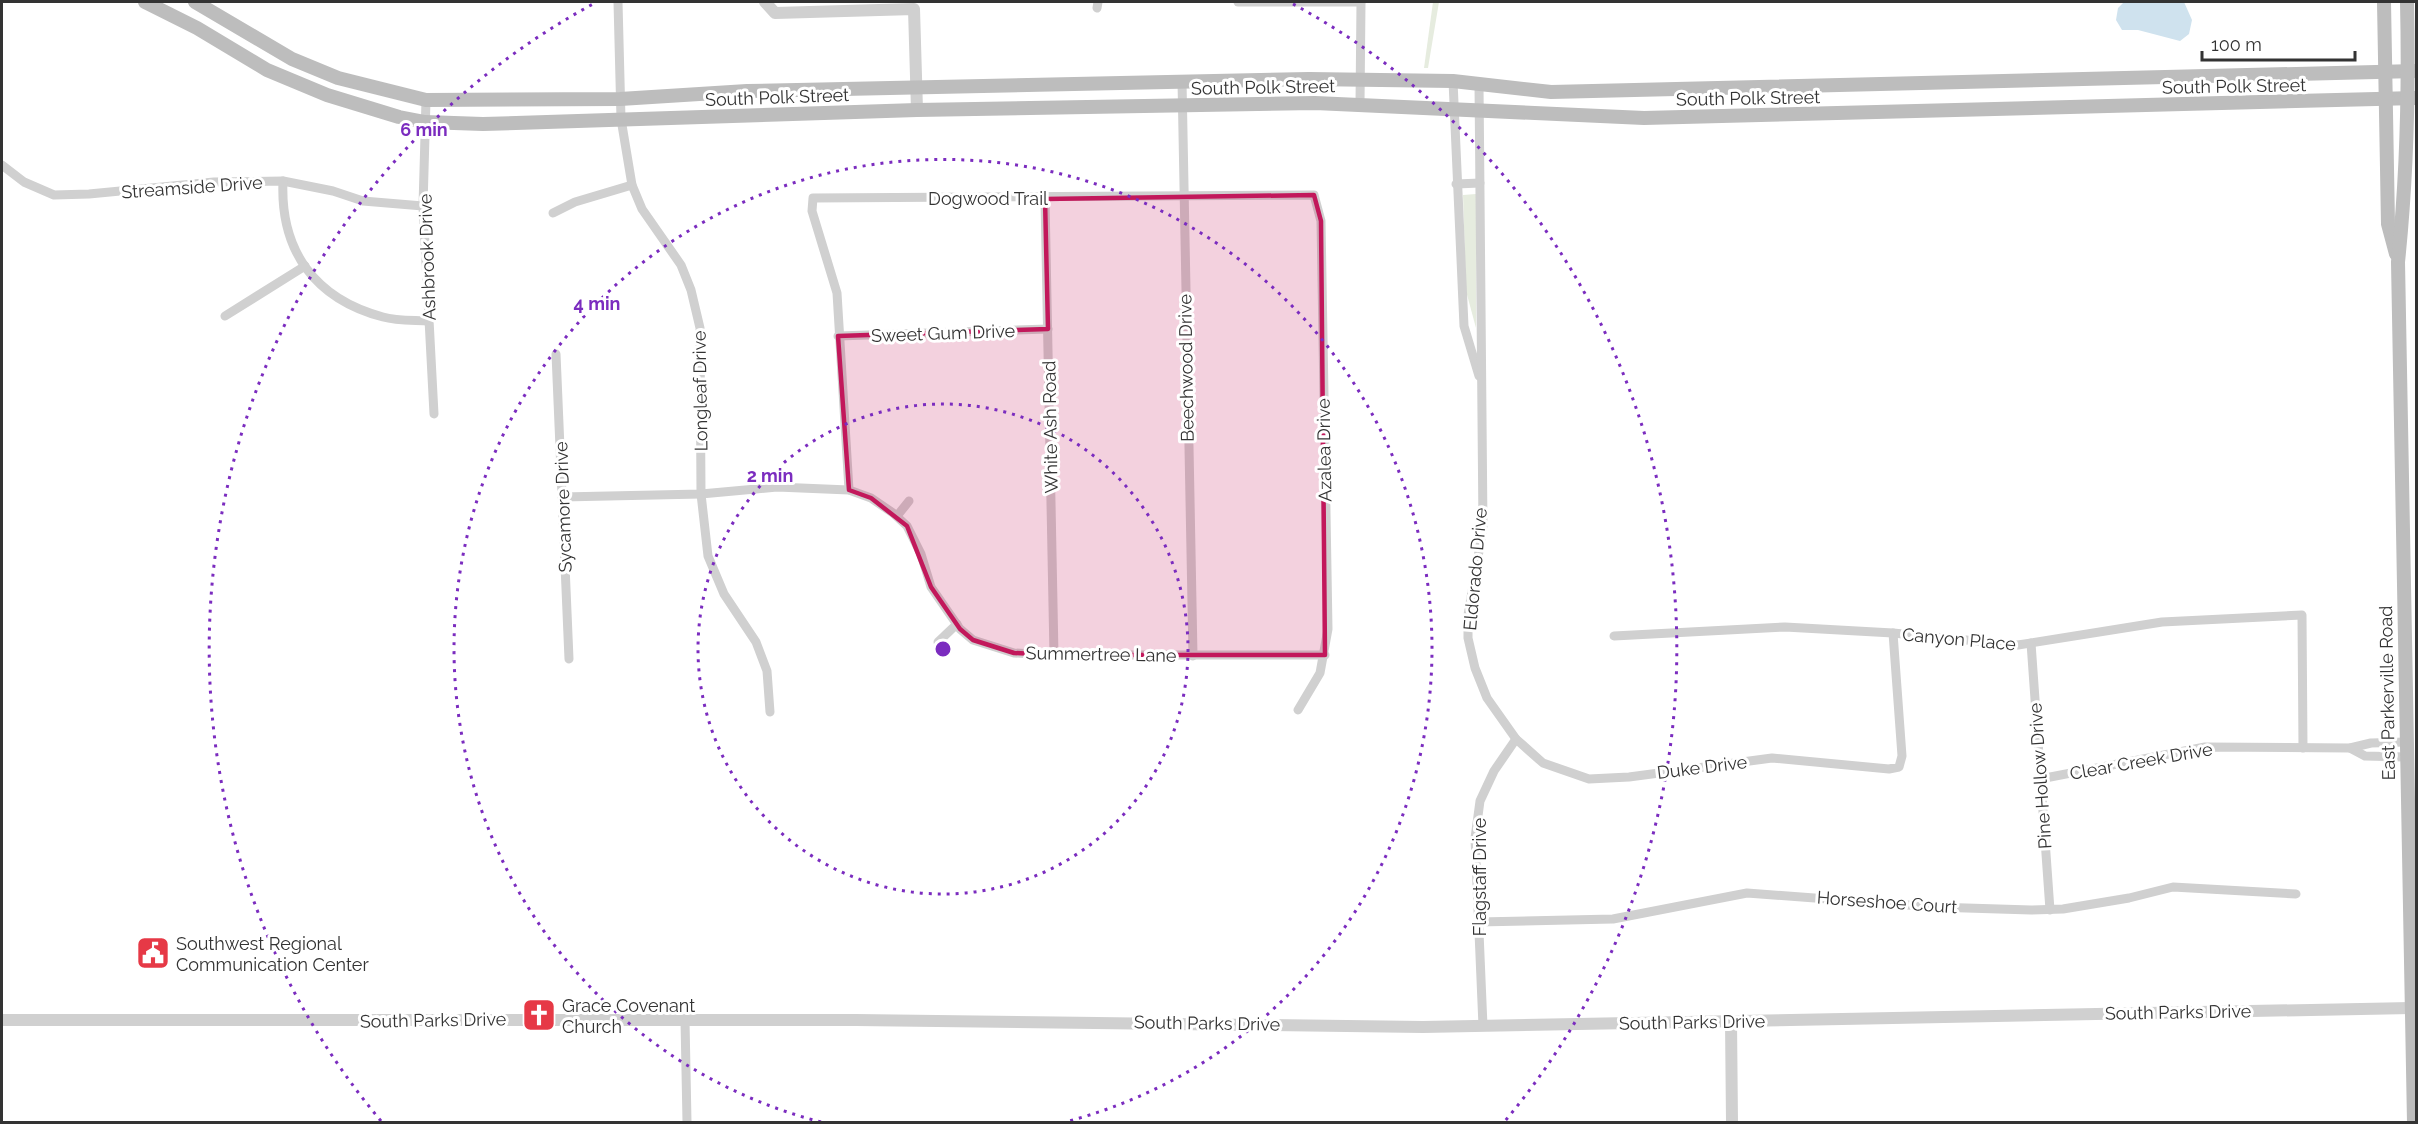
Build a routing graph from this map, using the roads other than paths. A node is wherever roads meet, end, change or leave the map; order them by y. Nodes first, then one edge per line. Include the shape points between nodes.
1 (145, 2) edge
2 (195, 2) edge
3 (618, 2) edge
4 (765, 2) edge
5 (1238, 2) edge
6 (1361, 2) edge
7 (2384, 2) edge
8 (2407, 2) edge
9 (914, 5) edge
10 (2412, 71) edge
11 (2385, 72) junction
12 (1361, 80) junction
13 (1182, 81) junction
14 (1453, 81) junction
15 (1479, 84) junction
16 (916, 88) junction
17 (2412, 98) edge
18 (620, 99) junction
19 (2385, 99) junction
20 (426, 100) junction
21 (1360, 104) junction
22 (1183, 106) junction
23 (1452, 109) junction
24 (917, 110) junction
25 (1478, 110) junction
26 (621, 119) junction
27 (425, 122) junction
28 (2, 165) edge
29 (283, 181) junction
30 (1480, 183) junction
31 (1456, 184) junction
32 (632, 185) junction
33 (1304, 195) joint
34 (1182, 196) junction
35 (1046, 198) junction
36 (423, 206) junction
37 (553, 213) dead end
38 (2398, 262) junction
39 (305, 266) junction
40 (225, 316) dead end
41 (429, 321) junction
42 (1048, 329) junction
43 (838, 336) junction
44 (556, 354) dead end
45 (1482, 386) junction
46 (434, 414) dead end
47 (849, 490) junction
48 (701, 494) junction
49 (562, 496) junction
50 (909, 501) dead end
51 (897, 516) junction
52 (957, 624) junction
53 (1893, 633) junction
54 (1614, 636) dead end
55 (938, 642) dead end
56 (2031, 643) junction
57 (1054, 655) junction
58 (1324, 655) junction
59 (1193, 656) junction
60 (569, 659) dead end
61 (1298, 710) dead end
62 (770, 711) dead end
63 (1516, 739) junction
64 (2405, 742) junction
65 (2303, 748) junction
66 (2350, 748) junction
67 (2406, 757) junction
68 (2040, 779) junction
69 (2412, 855) edge
70 (2412, 874) edge
71 (2296, 894) dead end
72 (2050, 909) junction
73 (1478, 922) junction
74 (2411, 1008) junction
75 (2, 1020) edge
76 (685, 1020) junction
77 (1731, 1021) junction
78 (1483, 1026) junction
79 (687, 1122) edge
80 (1732, 1122) edge
81 (2414, 1122) edge

1 - 27 main road, South Polk Street via 291,81 366,108
2 - 20 main road, South Polk Street via 292,59 338,78
3 - 18 street, Longleaf Drive
4 - 9 street via 775,13
5 - 6 street
6 - 12 street
7 - 11 main road, East Parkerville Road
8 - 10 main road, East Parkerville Road
9 - 16 street
10 - 11 main road, South Polk Street
10 - 17 main road, East Parkerville Road
11 - 15 main road, South Polk Street via 1551,92
11 - 19 main road, East Parkerville Road
12 - 13 main road, South Polk Street
12 - 14 main road, South Polk Street
12 - 21 street
13 - 16 main road, South Polk Street
13 - 22 street, Beechwood Drive
14 - 15 main road, South Polk Street
14 - 23 street, Eldorado Drive
15 - 25 street, Eldorado Drive
16 - 18 main road, South Polk Street
16 - 24 street
17 - 19 main road, South Polk Street
17 - 38 main road, East Parkerville Road
18 - 20 main road, South Polk Street
18 - 26 street, Longleaf Drive
19 - 25 main road, South Polk Street via 1644,118
19 - 38 main road, East Parkerville Road via 2388,224
20 - 27 street, Ashbrook Drive
21 - 22 main road, South Polk Street
21 - 23 main road, South Polk Street
22 - 24 main road, South Polk Street
22 - 34 street, Beechwood Drive
23 - 25 main road, South Polk Street
23 - 31 street, Eldorado Drive
24 - 26 main road, South Polk Street
25 - 30 street, Eldorado Drive
26 - 27 main road, South Polk Street
26 - 32 street, Longleaf Drive
27 - 36 street, Ashbrook Drive
28 - 29 street, Streamside Drive via 24,182 54,195 214,182
29 - 36 street, Streamside Drive via 363,201
29 - 39 street via 287,230
30 - 31 street
30 - 45 street, Eldorado Drive
31 - 45 street, Eldorado Drive via 1464,326
32 - 37 street via 575,202
32 - 48 street, Longleaf Drive via 642,209 681,265 700,328
33 - 34 street, Dogwood Trail
33 - 58 street, Azalea Drive via 1314,195 1321,221 1328,568
34 - 35 street, Dogwood Trail
34 - 59 street, Beechwood Drive
35 - 42 street, White Ash Road
35 - 43 street, Dogwood Trail via 813,198 812,211 837,293
36 - 41 street, Ashbrook Drive
38 - 64 main road, East Parkerville Road
39 - 40 street
39 - 41 street via 318,284 349,304 385,317
41 - 46 street, Ashbrook Drive
42 - 43 street, Sweet Gum Drive
42 - 57 street, White Ash Road
43 - 47 street
44 - 49 street, Sycamore Drive
45 - 63 street, Eldorado Drive via 1483,528 1468,615 1468,638 1487,698
47 - 48 street, Summertree Lane via 788,487
47 - 51 street, Summertree Lane via 871,498
48 - 49 street, Summertree Lane
48 - 62 street, Longleaf Drive via 710,562 724,594 756,642 767,671
49 - 60 street, Sycamore Drive
50 - 51 street
51 - 52 street, Summertree Lane via 907,526 932,586
52 - 55 street
52 - 57 street, Summertree Lane via 974,640 1004,650
53 - 54 street, Canyon Place via 1785,627
53 - 56 street, Canyon Place
53 - 63 street, Duke Drive via 1902,756 1899,767 1772,759 1589,779 1544,763
56 - 65 street, Canyon Place via 2162,622 2302,615
56 - 68 street, Pine Hollow Drive
57 - 59 street, Summertree Lane
58 - 59 street, Summertree Lane
58 - 61 street, Azalea Drive via 1320,673
63 - 73 street, Flagstaff Drive via 1480,801 1475,838
64 - 66 street, Clear Creek Drive
64 - 67 main road, East Parkerville Road
65 - 66 street, Clear Creek Drive
65 - 68 street, Clear Creek Drive via 2205,747
66 - 67 street, Clear Creek Drive via 2365,756
67 - 69 main road, East Parkerville Road
68 - 72 street, Pine Hollow Drive
69 - 70 main road, East Parkerville Road
70 - 74 main road, East Parkerville Road
71 - 72 street, Horseshoe Court via 2173,887 2129,898
72 - 73 street, Horseshoe Court via 1934,907 1747,893 1613,919
73 - 78 street, Flagstaff Drive
74 - 77 street, South Parks Drive
74 - 81 main road, East Parkerville Road
75 - 76 street, South Parks Drive
76 - 78 street, South Parks Drive
76 - 79 street
77 - 78 street, South Parks Drive
77 - 80 street

